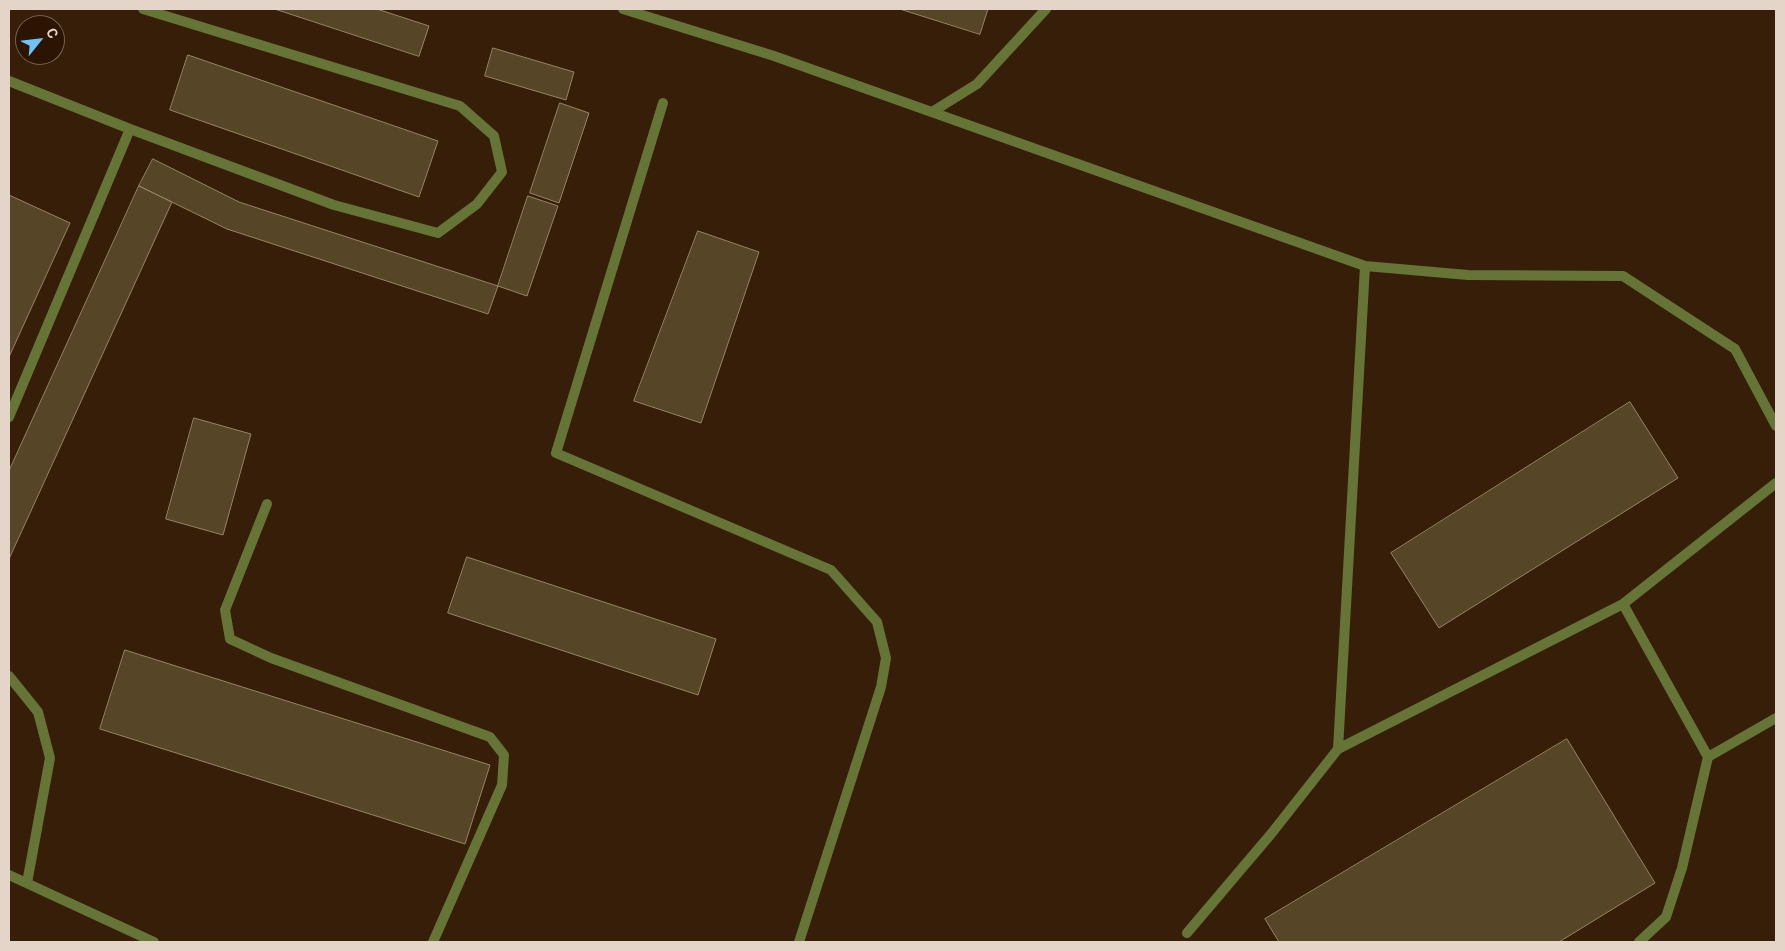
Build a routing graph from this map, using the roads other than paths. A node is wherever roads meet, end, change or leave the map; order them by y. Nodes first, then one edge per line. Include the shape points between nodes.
1 (143, 9) edge
2 (623, 9) edge
3 (1046, 9) edge
4 (9, 81) edge
5 (663, 102) dead end
6 (932, 112) junction
7 (130, 129) junction
8 (1365, 266) junction
9 (9, 417) edge
10 (1776, 426) edge
11 (1776, 483) edge
12 (267, 504) dead end
13 (1623, 604) junction
14 (9, 676) edge
15 (1776, 718) edge
16 (1338, 749) junction
17 (1708, 757) junction
18 (9, 875) edge
19 (27, 883) junction
20 (1188, 933) dead end
21 (154, 942) edge
22 (433, 942) edge
23 (799, 942) edge
24 (1639, 942) edge

1 - 7 lane via 460,106 494,136 502,172 477,204 438,233 334,205
2 - 6 lane via 774,56
3 - 6 lane via 977,84
4 - 7 lane
5 - 23 lane via 556,453 831,570 877,622 886,658 881,687
6 - 8 lane
7 - 9 lane
8 - 10 lane via 1468,274 1623,276 1735,349
8 - 16 lane
11 - 13 lane
12 - 22 lane via 225,610 230,640 271,658 490,737 504,755 502,785
13 - 16 lane
13 - 17 lane
14 - 19 lane via 38,712 50,758
15 - 17 lane
16 - 20 lane
17 - 24 lane via 1682,868 1666,917
18 - 19 lane
19 - 21 lane

